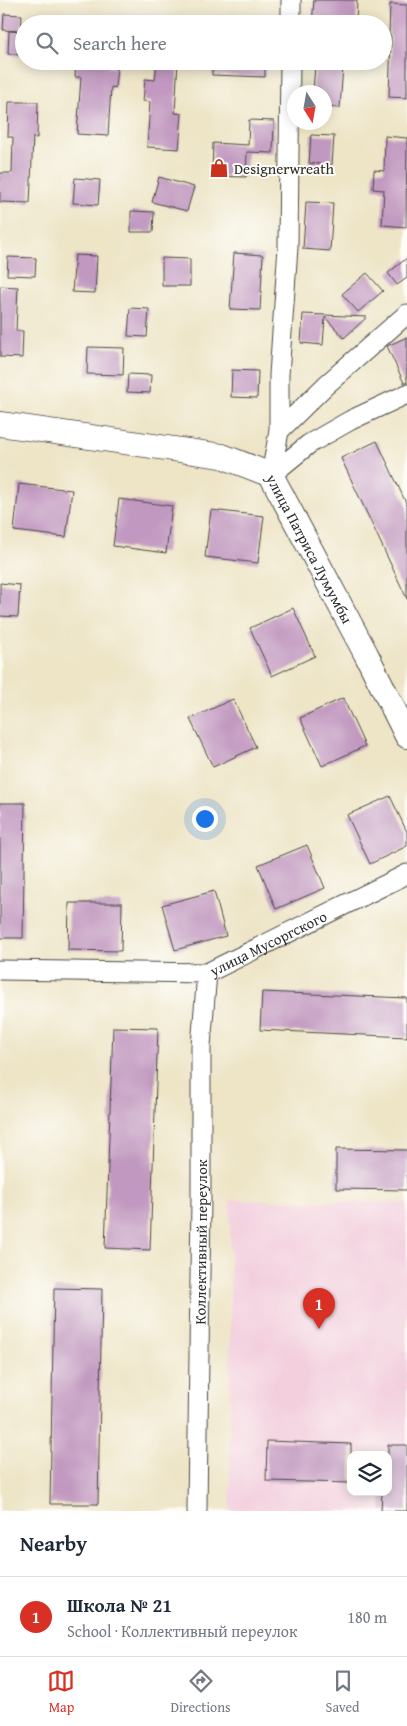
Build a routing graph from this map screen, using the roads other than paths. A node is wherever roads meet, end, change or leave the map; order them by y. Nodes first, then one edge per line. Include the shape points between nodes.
1 (291, 0) edge
2 (290, 15) edge
3 (290, 70) edge
4 (407, 314) edge
5 (407, 394) edge
6 (0, 424) edge
7 (279, 431) junction
8 (272, 475) junction
9 (407, 736) edge
10 (407, 874) edge
11 (0, 970) edge
12 (207, 973) junction
13 (197, 1511) edge

1 - 2 street
3 - 7 street via 288,247 279,375
4 - 7 street
5 - 8 street via 309,444
6 - 8 street, улица Патриса Лумумбы via 222,456
7 - 8 street
8 - 9 street, улица Патриса Лумумбы
10 - 12 street, улица Мусоргского
11 - 12 street, улица Мусоргского
12 - 13 street, Коллективный переулок via 202,1046

